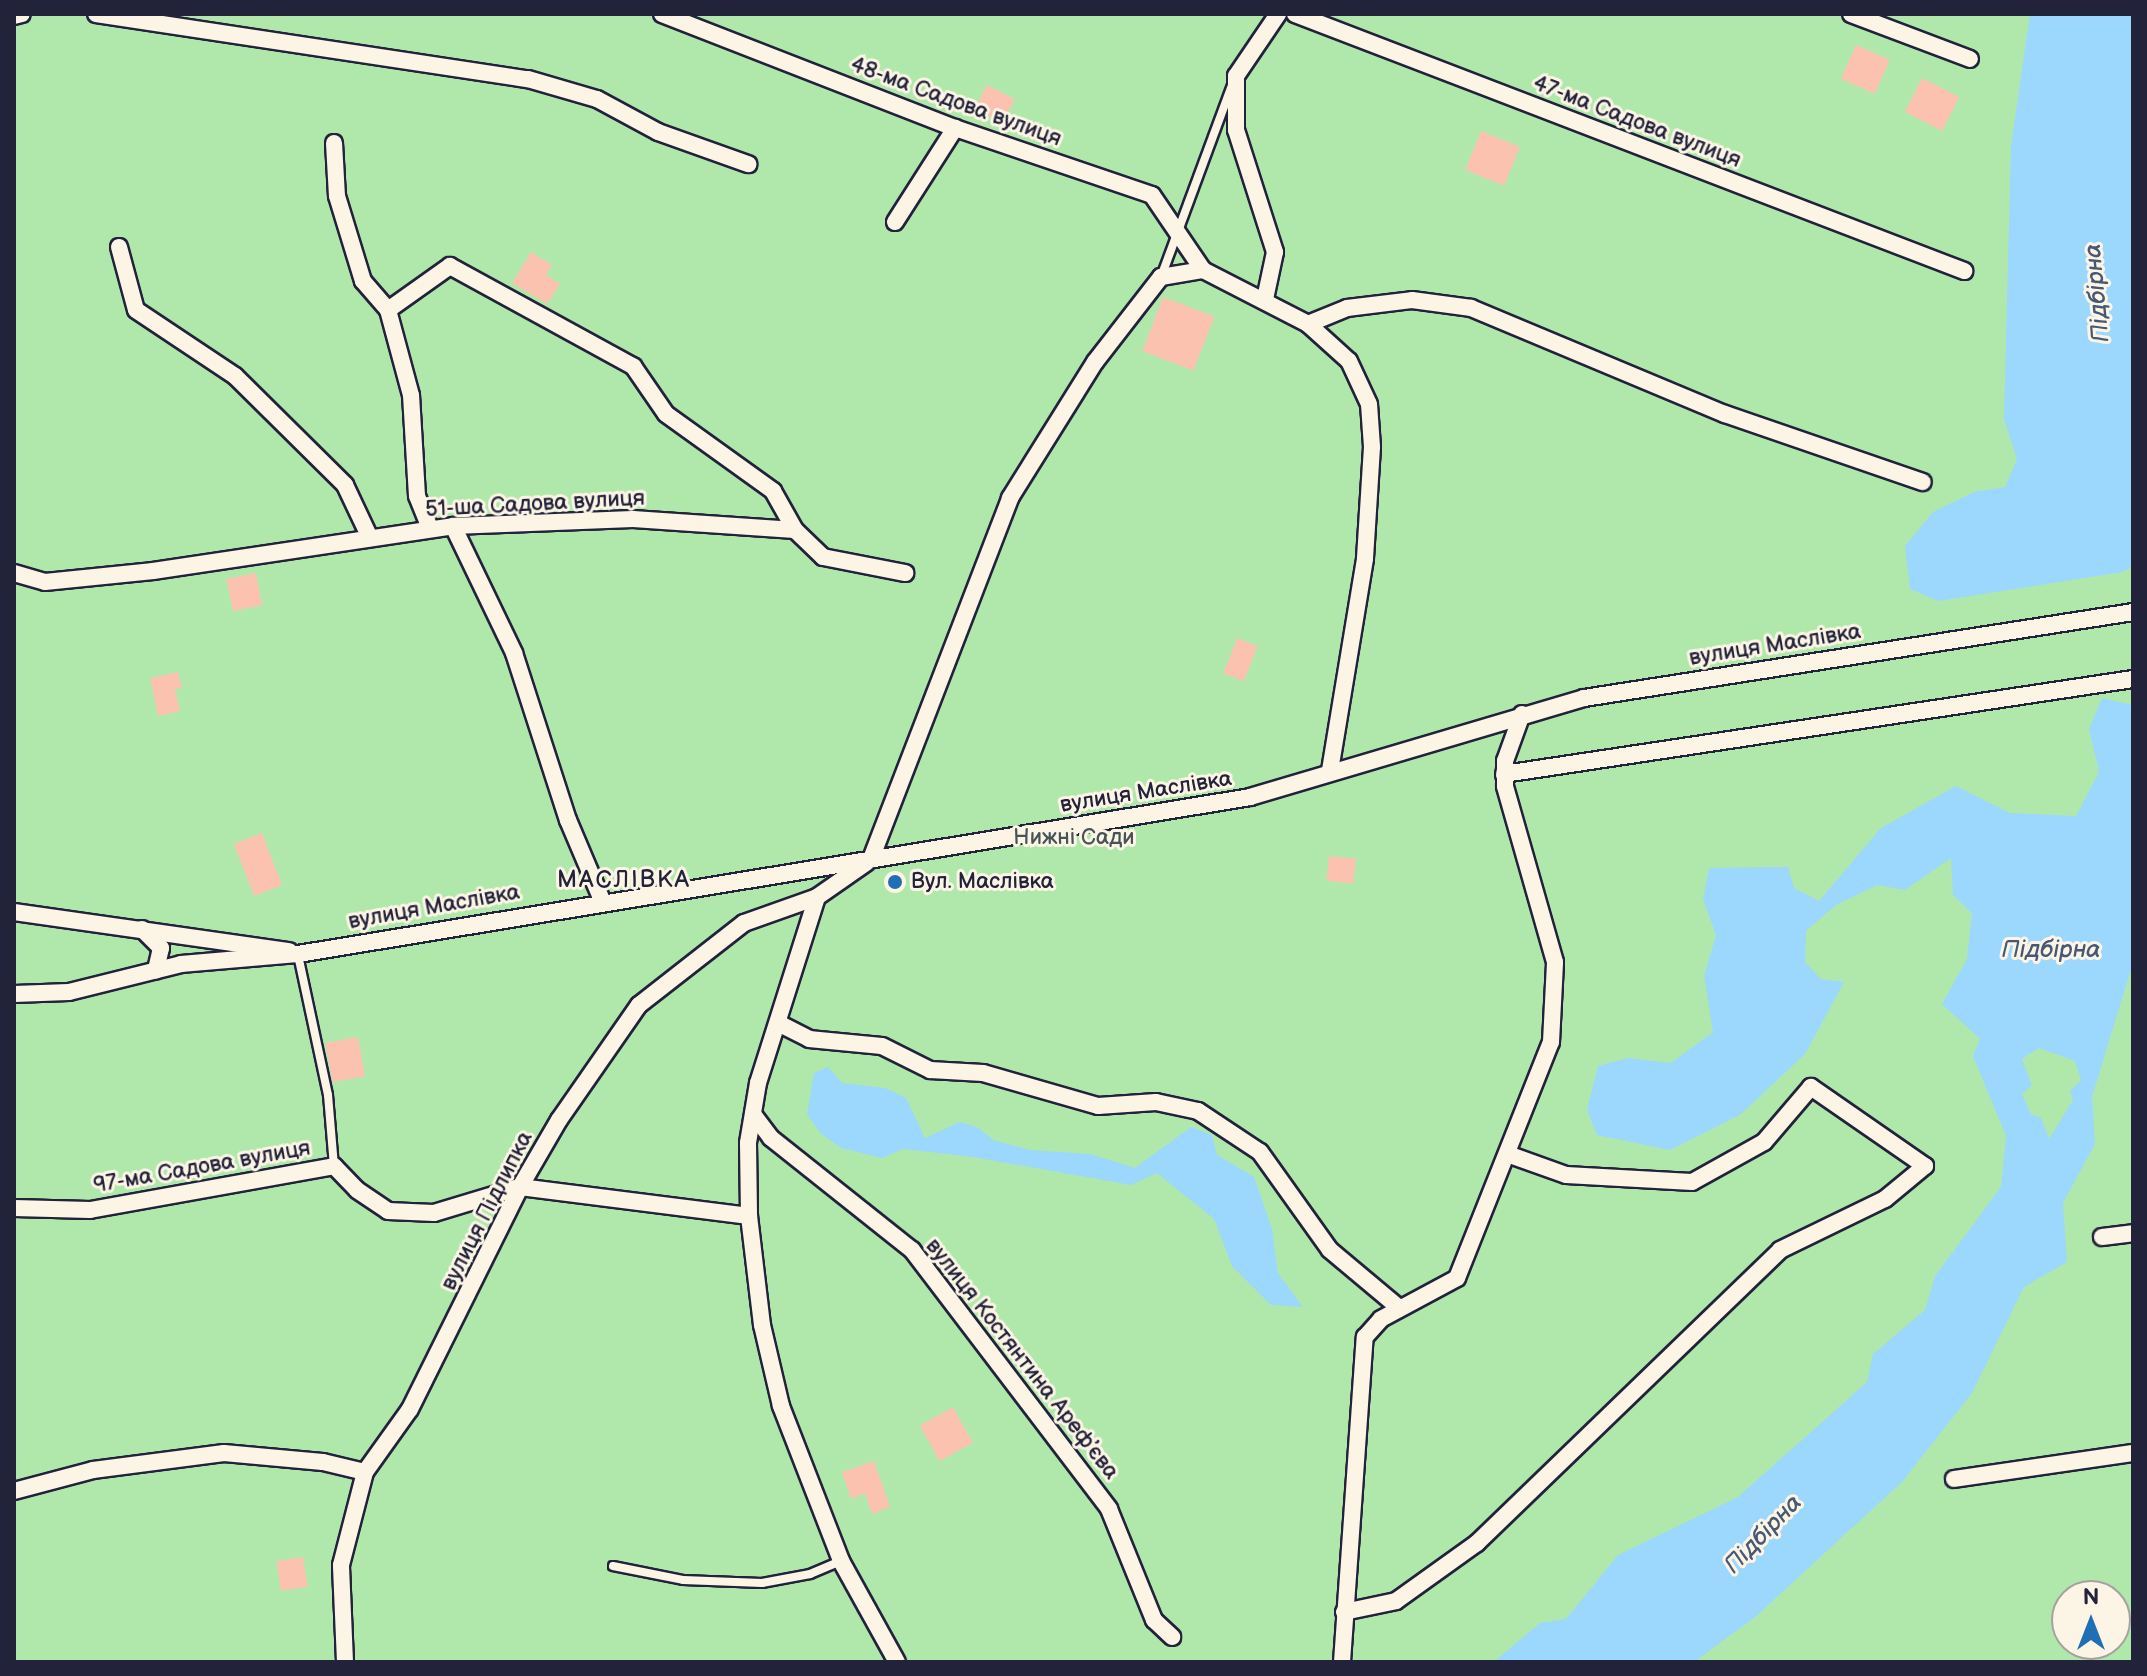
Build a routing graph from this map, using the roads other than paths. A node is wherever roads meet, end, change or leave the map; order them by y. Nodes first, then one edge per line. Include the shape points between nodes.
1 (22, 14) edge
2 (96, 14) edge
3 (662, 14) edge
4 (1278, 14) edge
5 (1295, 14) edge
6 (1851, 14) edge
7 (14, 16) edge
8 (1970, 59) dead end
9 (1236, 76) junction
10 (955, 128) junction
11 (334, 143) dead end
12 (748, 164) dead end
13 (895, 222) dead end
14 (1176, 230) junction
15 (119, 247) dead end
16 (1203, 270) junction
17 (1964, 271) dead end
18 (1161, 277) junction
19 (1265, 299) junction
20 (388, 310) junction
21 (1308, 324) junction
22 (1923, 482) dead end
23 (453, 526) junction
24 (430, 529) junction
25 (795, 530) junction
26 (370, 538) junction
27 (14, 573) edge
28 (905, 573) dead end
29 (2133, 612) edge
30 (2133, 679) edge
31 (1522, 714) junction
32 (1330, 770) junction
33 (1504, 774) junction
34 (871, 859) junction
35 (817, 897) junction
36 (602, 900) junction
37 (14, 912) edge
38 (141, 928) junction
39 (298, 954) junction
40 (156, 970) junction
41 (14, 994) edge
42 (780, 1024) junction
43 (753, 1114) junction
44 (1510, 1155) junction
45 (334, 1166) junction
46 (520, 1187) junction
47 (14, 1208) edge
48 (749, 1216) junction
49 (2133, 1233) edge
50 (2102, 1237) dead end
51 (1399, 1308) junction
52 (2133, 1453) edge
53 (365, 1472) junction
54 (1954, 1479) dead end
55 (14, 1491) edge
56 (841, 1561) junction
57 (613, 1566) dead end
58 (1344, 1612) junction
59 (1172, 1637) dead end
60 (345, 1662) edge
61 (897, 1662) edge
62 (1342, 1662) edge

1 - 7 street
2 - 12 street via 528,79 597,99 658,132
3 - 10 street, 48-ма Садова вулиця
4 - 9 street
5 - 17 street, 47-ма Садова вулиця
6 - 8 street
9 - 14 lane
9 - 19 street via 1236,130 1275,252
10 - 13 street
10 - 14 street, 48-ма Садова вулиця via 1152,195
11 - 20 street via 337,196 363,281
14 - 16 street, 48-ма Садова вулиця
14 - 18 lane
15 - 26 street via 136,310 235,376 345,485
16 - 18 street
16 - 19 street
18 - 34 street via 1095,362 1010,498
19 - 21 street
20 - 24 street via 411,395 417,496
20 - 25 street via 450,266 633,366 666,414 773,491
21 - 22 street via 1347,308 1412,300 1471,308 1725,414
21 - 32 street via 1349,361 1369,404 1372,447 1365,559
23 - 24 street, 51-ша Садова вулиця
23 - 25 street, 51-ша Садова вулиця via 633,519
23 - 36 street via 514,653 568,820
24 - 26 street, 51-ша Садова вулиця
25 - 28 street via 823,557
26 - 27 street, 51-ша Садова вулиця via 92,578 45,582
29 - 31 street, вулиця Маслівка via 1663,684
30 - 33 street
31 - 32 street, вулиця Маслівка
31 - 33 street
32 - 34 street, вулиця Маслівка via 1250,797
33 - 44 street via 1555,962 1557,997 1551,1042
34 - 35 street, вулиця Підлипка
34 - 36 street, вулиця Маслівка
35 - 42 street
35 - 46 street, вулиця Підлипка via 744,923 639,1005
36 - 39 street, вулиця Маслівка
37 - 38 street
38 - 39 street via 255,942
38 - 40 street via 161,948
39 - 40 street, вулиця Маслівка
39 - 45 lane via 328,1095
40 - 41 street, вулиця Маслівка via 69,992
42 - 43 street
42 - 51 street via 809,1039 882,1046 930,1070 983,1073 1098,1106 1156,1102 1198,1111 1260,1152 1330,1250
43 - 48 street
43 - 59 street, вулиця Костянтина Арефʼєва via 771,1138 912,1250 1109,1509 1154,1620
44 - 51 street via 1457,1278
44 - 58 street via 1566,1175 1692,1182 1764,1142 1811,1087 1925,1166 1885,1199 1780,1250 1477,1543 1396,1601
45 - 46 street, 97-ма Садова вулиця via 388,1211 434,1213
45 - 47 street, 97-ма Садова вулиця via 90,1210
46 - 48 street
46 - 53 street, вулиця Підлипка via 410,1409
48 - 56 street via 762,1325 781,1406
49 - 50 street
51 - 58 street via 1365,1337
52 - 54 street
53 - 55 street via 323,1462 224,1453 93,1470
53 - 60 street, вулиця Підлипка via 341,1565
56 - 57 lane via 810,1574 762,1583 683,1580
56 - 61 street
58 - 62 street

